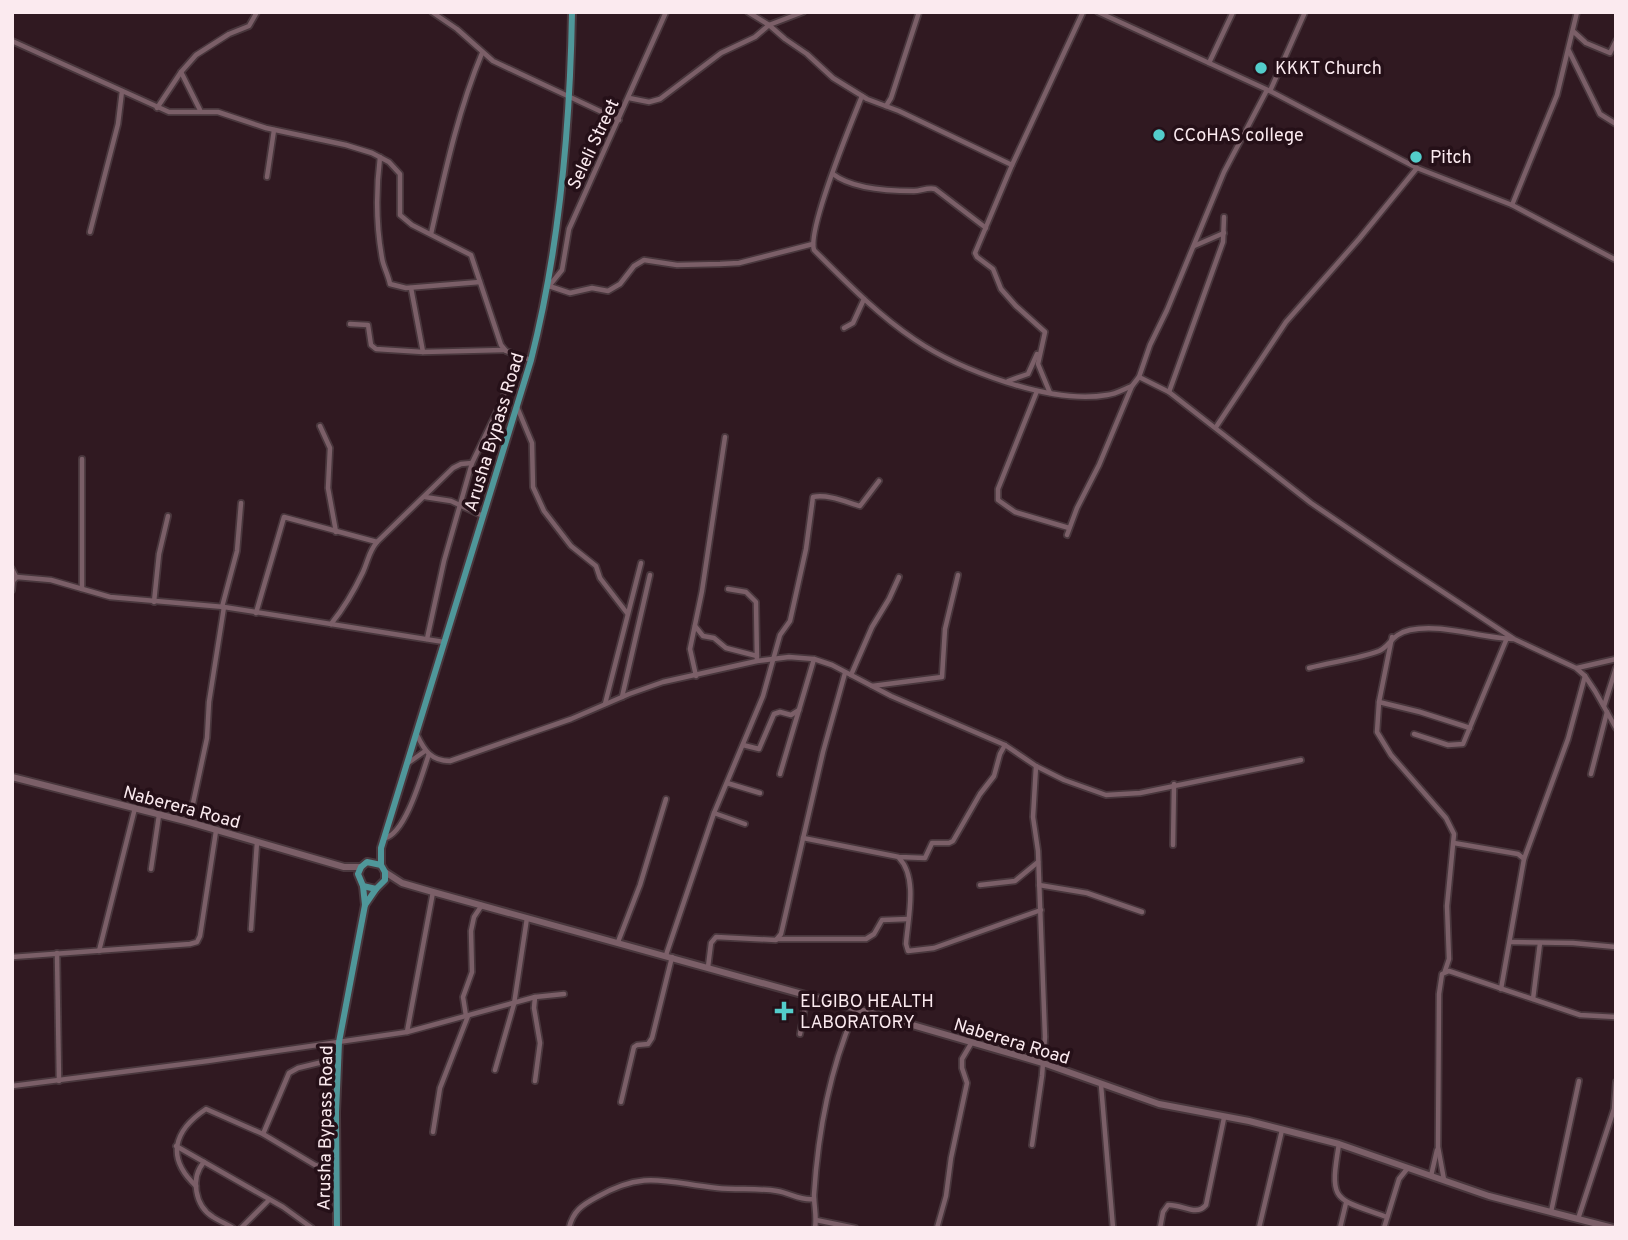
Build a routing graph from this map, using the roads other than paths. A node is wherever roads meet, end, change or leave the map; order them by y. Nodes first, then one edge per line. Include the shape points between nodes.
1 (257, 12) edge
2 (432, 12) edge
3 (572, 12) edge
4 (666, 12) edge
5 (748, 12) edge
6 (803, 12) edge
7 (919, 12) edge
8 (1083, 12) edge
9 (1098, 12) edge
10 (1116, 12) edge
11 (1233, 12) edge
12 (1305, 12) edge
13 (1577, 12) edge
14 (1114, 20) junction
15 (769, 25) junction
16 (1574, 32) junction
17 (12, 41) edge
18 (1616, 41) edge
19 (1569, 50) junction
20 (482, 53) junction
21 (1209, 63) junction
22 (181, 72) junction
23 (1268, 90) junction
24 (122, 91) junction
25 (568, 95) junction
26 (862, 96) junction
27 (629, 99) junction
28 (886, 106) junction
29 (158, 108) junction
30 (200, 110) junction
31 (619, 120) junction
32 (1616, 124) edge
33 (274, 130) junction
34 (380, 157) junction
35 (1012, 165) junction
36 (1417, 168) junction
37 (833, 173) junction
38 (267, 177) dead end
39 (1512, 205) junction
40 (1224, 217) dead end
41 (986, 228) junction
42 (90, 232) dead end
43 (1225, 233) junction
44 (431, 234) junction
45 (813, 244) junction
46 (1194, 246) junction
47 (1616, 260) edge
48 (480, 282) junction
49 (549, 286) junction
50 (411, 288) junction
51 (864, 299) junction
52 (350, 324) dead end
53 (844, 328) dead end
54 (505, 350) junction
55 (1039, 350) junction
56 (423, 352) junction
57 (520, 356) junction
58 (531, 359) junction
59 (1139, 376) junction
60 (1005, 381) junction
61 (1132, 386) junction
62 (1037, 391) junction
63 (1169, 392) junction
64 (1050, 393) junction
65 (516, 407) junction
66 (320, 426) dead end
67 (1216, 427) junction
68 (725, 437) dead end
69 (82, 458) dead end
70 (472, 463) junction
71 (878, 481) dead end
72 (425, 497) junction
73 (241, 503) dead end
74 (460, 506) junction
75 (168, 516) dead end
76 (483, 516) junction
77 (1069, 528) junction
78 (336, 532) junction
79 (1068, 536) dead end
80 (377, 542) junction
81 (641, 564) dead end
82 (12, 569) edge
83 (650, 575) dead end
84 (958, 575) dead end
85 (16, 577) junction
86 (900, 577) dead end
87 (82, 589) junction
88 (728, 589) dead end
89 (12, 590) edge
90 (154, 601) junction
91 (223, 607) junction
92 (256, 613) junction
93 (627, 613) junction
94 (331, 624) junction
95 (695, 626) junction
96 (1392, 637) junction
97 (1507, 638) junction
98 (427, 639) junction
99 (1514, 639) junction
100 (444, 642) junction
101 (757, 658) junction
102 (774, 658) junction
103 (814, 659) junction
104 (1616, 659) edge
105 (1309, 668) dead end
106 (1576, 668) junction
107 (1616, 668) edge
108 (848, 674) junction
109 (696, 676) junction
110 (1585, 676) junction
111 (871, 686) junction
112 (622, 697) junction
113 (1379, 702) junction
114 (604, 705) junction
115 (1605, 709) junction
116 (799, 710) junction
117 (1470, 728) junction
118 (1616, 728) edge
119 (1414, 734) dead end
120 (417, 735) junction
121 (1005, 745) junction
122 (743, 746) junction
123 (427, 753) junction
124 (1301, 760) dead end
125 (407, 764) junction
126 (1036, 766) junction
127 (780, 774) dead end
128 (1591, 774) dead end
129 (12, 777) edge
130 (727, 783) junction
131 (1174, 785) junction
132 (760, 793) dead end
133 (666, 799) dead end
134 (135, 808) junction
135 (714, 813) junction
136 (159, 815) junction
137 (189, 822) junction
138 (745, 824) dead end
139 (216, 831) junction
140 (384, 838) junction
141 (803, 838) junction
142 (257, 842) junction
143 (1454, 843) junction
144 (1173, 845) dead end
145 (381, 848) junction
146 (899, 857) junction
147 (1524, 859) junction
148 (1039, 861) junction
149 (367, 862) junction
150 (381, 864) junction
151 (344, 867) junction
152 (361, 867) junction
153 (151, 869) dead end
154 (385, 872) junction
155 (358, 877) junction
156 (402, 883) junction
157 (383, 884) junction
158 (980, 885) dead end
159 (1039, 885) junction
160 (363, 886) junction
161 (376, 889) junction
162 (433, 892) junction
163 (365, 905) junction
164 (482, 905) junction
165 (1041, 910) junction
166 (1142, 912) dead end
167 (527, 918) junction
168 (908, 919) junction
169 (251, 929) dead end
170 (776, 939) junction
171 (618, 942) junction
172 (1510, 942) junction
173 (1540, 943) junction
174 (1616, 947) edge
175 (99, 951) junction
176 (57, 953) junction
177 (669, 956) junction
178 (12, 957) edge
179 (708, 967) junction
180 (1444, 972) junction
181 (1501, 989) junction
182 (564, 994) dead end
183 (807, 995) junction
184 (535, 997) junction
185 (1533, 999) junction
186 (514, 1004) junction
187 (856, 1009) junction
188 (467, 1016) junction
189 (1616, 1017) edge
190 (407, 1032) junction
191 (800, 1034) dead end
192 (340, 1042) junction
193 (972, 1042) junction
194 (339, 1058) junction
195 (1043, 1063) junction
196 (495, 1070) dead end
197 (58, 1081) junction
198 (535, 1081) dead end
199 (1579, 1081) dead end
200 (1616, 1082) edge
201 (1101, 1085) junction
202 (12, 1086) edge
203 (621, 1102) dead end
204 (1224, 1118) junction
205 (1282, 1129) junction
206 (433, 1132) dead end
207 (263, 1135) junction
208 (1339, 1144) junction
209 (1032, 1145) dead end
210 (176, 1146) junction
211 (1438, 1146) junction
212 (204, 1162) junction
213 (1407, 1169) junction
214 (336, 1172) junction
215 (1430, 1177) junction
216 (1444, 1181) junction
217 (196, 1186) junction
218 (814, 1199) junction
219 (269, 1200) junction
220 (1346, 1203) junction
221 (1551, 1212) junction
222 (1387, 1217) junction
223 (1578, 1219) junction
224 (816, 1220) junction
225 (233, 1228) edge
226 (241, 1228) edge
227 (312, 1228) edge
228 (337, 1228) edge
229 (569, 1228) edge
230 (815, 1228) edge
231 (855, 1228) edge
232 (937, 1228) edge
233 (1113, 1228) edge
234 (1160, 1228) edge
235 (1259, 1228) edge
236 (1340, 1228) edge
237 (1384, 1228) edge
238 (1613, 1228) edge

1 - 22 street via 249,26 206,47
2 - 20 street
3 - 25 main road, Arusha Bypass Road
4 - 27 street, Seleli Street
5 - 15 street
6 - 15 street
7 - 28 street
8 - 35 street
9 - 14 street
10 - 14 street
11 - 21 street
12 - 23 street
13 - 16 street
14 - 21 street
15 - 26 street
15 - 27 street via 721,53 660,99
16 - 18 street via 1610,54
16 - 19 street
17 - 24 street
19 - 32 street via 1600,114
19 - 39 street via 1558,95
20 - 25 street
20 - 44 street via 464,97
21 - 23 street
22 - 29 street
22 - 30 street
23 - 36 street
23 - 46 street via 1224,172
24 - 29 street
24 - 42 street
25 - 31 street
25 - 49 main road, Arusha Bypass Road
26 - 28 street
26 - 37 street
27 - 31 street, Seleli Street
28 - 35 street
29 - 30 street via 180,114
30 - 33 street
31 - 49 street, Seleli Street via 569,229 562,270
33 - 34 street
33 - 38 street
34 - 44 street via 400,176 400,215
34 - 50 street via 382,261 391,285
35 - 41 street
36 - 39 street
36 - 67 street via 1286,322
37 - 41 street via 879,189 936,189
37 - 45 street
39 - 47 street
40 - 43 street
41 - 55 street via 976,256 990,265 1001,289 1016,306 1044,329
43 - 46 street
43 - 63 street
44 - 48 street via 470,254
45 - 49 street via 720,264 644,260 608,291 592,288 570,293
45 - 51 street
46 - 59 street
48 - 50 street
48 - 54 street
49 - 58 main road, Arusha Bypass Road
50 - 56 street
51 - 53 street via 853,323
51 - 60 street via 920,343
52 - 56 street via 368,325 374,348
54 - 56 street
54 - 57 street
55 - 60 street via 1025,376
55 - 64 street via 1038,364
57 - 58 street
57 - 70 street
58 - 65 main road, Arusha Bypass Road
59 - 61 street
59 - 63 street
60 - 62 street
61 - 64 street via 1100,396
61 - 77 street
62 - 64 street
62 - 77 street via 998,489 998,500 1015,512
63 - 67 street
65 - 76 main road, Arusha Bypass Road
65 - 93 street via 529,435 533,487 544,511 571,546 597,568
66 - 78 street via 330,448 328,488
67 - 99 street via 1338,523
68 - 95 street
69 - 87 street
70 - 72 street via 453,468
70 - 74 street
71 - 102 street via 860,506 813,498 794,606
72 - 74 street via 451,500
72 - 80 street
73 - 91 street via 237,551
74 - 76 street
74 - 98 street
75 - 90 street
76 - 100 main road, Arusha Bypass Road
77 - 79 street
78 - 80 street
78 - 92 street via 283,518
80 - 94 street via 344,609
81 - 93 street
82 - 85 street
83 - 112 street
84 - 111 street via 945,629 942,677
85 - 87 street via 47,579
85 - 89 street
86 - 108 street
87 - 90 street via 107,597
88 - 101 street via 755,598
90 - 91 street
91 - 92 street
91 - 137 street via 207,738
92 - 94 street
93 - 114 street
94 - 98 street
95 - 101 street via 703,636 726,648
95 - 109 street via 690,649
96 - 97 street via 1434,628
96 - 105 street via 1378,651
96 - 113 street
97 - 99 street
97 - 117 street
98 - 100 street
99 - 106 street
100 - 120 main road, Arusha Bypass Road
101 - 102 street
101 - 109 street
102 - 103 street
102 - 122 street
103 - 108 street
103 - 116 street
104 - 106 street
106 - 110 street
107 - 115 street
108 - 111 street
108 - 141 street
109 - 112 street
110 - 115 street
110 - 147 street via 1568,739
111 - 121 street
112 - 114 street
113 - 117 street
113 - 143 street via 1379,737 1446,818
114 - 123 street via 453,760 440,761
115 - 118 street
115 - 128 street
116 - 122 street via 791,715 774,713 759,749
116 - 127 street
117 - 119 street via 1464,743 1458,745
120 - 123 street
120 - 125 main road, Arusha Bypass Road
121 - 126 street
121 - 146 street via 994,776 954,841 932,843 924,858
122 - 130 street
123 - 125 street
123 - 140 street via 400,825 394,835
124 - 131 street
125 - 140 main road, Arusha Bypass Road
126 - 131 street via 1106,795
126 - 148 street via 1032,817
129 - 134 street, Naberera Road
130 - 132 street
130 - 135 street
131 - 144 street
133 - 171 street
134 - 136 street, Naberera Road
134 - 175 street
135 - 138 street
135 - 177 street
136 - 137 street, Naberera Road
136 - 153 street
137 - 139 street, Naberera Road
139 - 142 street, Naberera Road
139 - 175 street via 197,942
140 - 145 main road, Arusha Bypass Road
141 - 146 street
141 - 170 street via 781,934
142 - 151 street, Naberera Road
142 - 169 street
143 - 147 street via 1518,853
143 - 180 street via 1447,906 1449,959
145 - 149 main road, Arusha Bypass Road
145 - 150 main road, Arusha Bypass Road
146 - 168 street via 911,883
147 - 172 street
148 - 158 street via 1015,881
148 - 159 street
149 - 150 main road
149 - 152 main road, Arusha Bypass Road
150 - 154 main road, Arusha Bypass Road
151 - 152 street, Naberera Road
151 - 155 street, Naberera Road
152 - 155 main road
154 - 156 street, Naberera Road
154 - 157 main road
155 - 160 main road, Arusha Bypass Road
156 - 157 street, Naberera Road
156 - 162 street, Naberera Road
157 - 161 main road, Arusha Bypass Road
159 - 165 street
159 - 166 street via 1087,893
160 - 161 main road
160 - 163 main road, Arusha Bypass Road
161 - 163 main road, Arusha Bypass Road
162 - 164 street, Naberera Road
162 - 190 street
163 - 192 main road, Arusha Bypass Road
164 - 167 street, Naberera Road
164 - 188 street via 471,931 472,972 463,997
165 - 168 street via 914,952 906,947
165 - 195 street
167 - 171 street, Naberera Road
167 - 186 street
168 - 170 street via 881,920 866,939
170 - 179 street via 716,937
171 - 177 street, Naberera Road
172 - 173 street
172 - 181 street
173 - 174 street
173 - 185 street
175 - 176 street
176 - 178 street
176 - 197 street
177 - 179 street, Naberera Road
177 - 203 street via 652,1038 648,1044 634,1047
179 - 183 street, Naberera Road
180 - 181 street
180 - 211 street via 1439,994
181 - 185 street
182 - 184 street
183 - 187 street, Naberera Road
183 - 191 street
184 - 186 street
184 - 198 street via 540,1043
185 - 189 street via 1592,1018
186 - 188 street
186 - 196 street
187 - 193 street, Naberera Road
187 - 218 street via 840,1045 829,1091
188 - 190 street
188 - 206 street via 440,1088
190 - 192 street
192 - 194 main road, Arusha Bypass Road
192 - 197 street
193 - 195 street, Naberera Road
193 - 232 street via 962,1059 967,1083
194 - 207 street via 289,1073
194 - 214 main road, Arusha Bypass Road
195 - 201 street, Naberera Road
195 - 209 street
197 - 202 street
199 - 221 street
200 - 223 street via 1612,1115
201 - 204 street, Naberera Road
201 - 233 street
204 - 205 street, Naberera Road
204 - 234 street via 1206,1205 1196,1211 1168,1205
205 - 208 street, Naberera Road
205 - 235 street
207 - 210 street via 206,1109
207 - 214 street
208 - 213 street, Naberera Road
208 - 220 street via 1334,1187
210 - 212 street
210 - 217 street via 180,1168
211 - 215 street
211 - 216 street
212 - 217 street
212 - 219 street
213 - 215 street, Naberera Road
213 - 222 street via 1399,1179
214 - 228 main road, Arusha Bypass Road
215 - 216 street, Naberera Road
216 - 221 street, Naberera Road
217 - 225 street via 205,1210
218 - 224 street
218 - 229 street via 652,1178 623,1183 589,1201 575,1213
219 - 226 street
219 - 227 street
220 - 222 street
220 - 236 street
221 - 223 street, Naberera Road
222 - 237 street
223 - 238 street, Naberera Road
224 - 230 street
224 - 231 street

